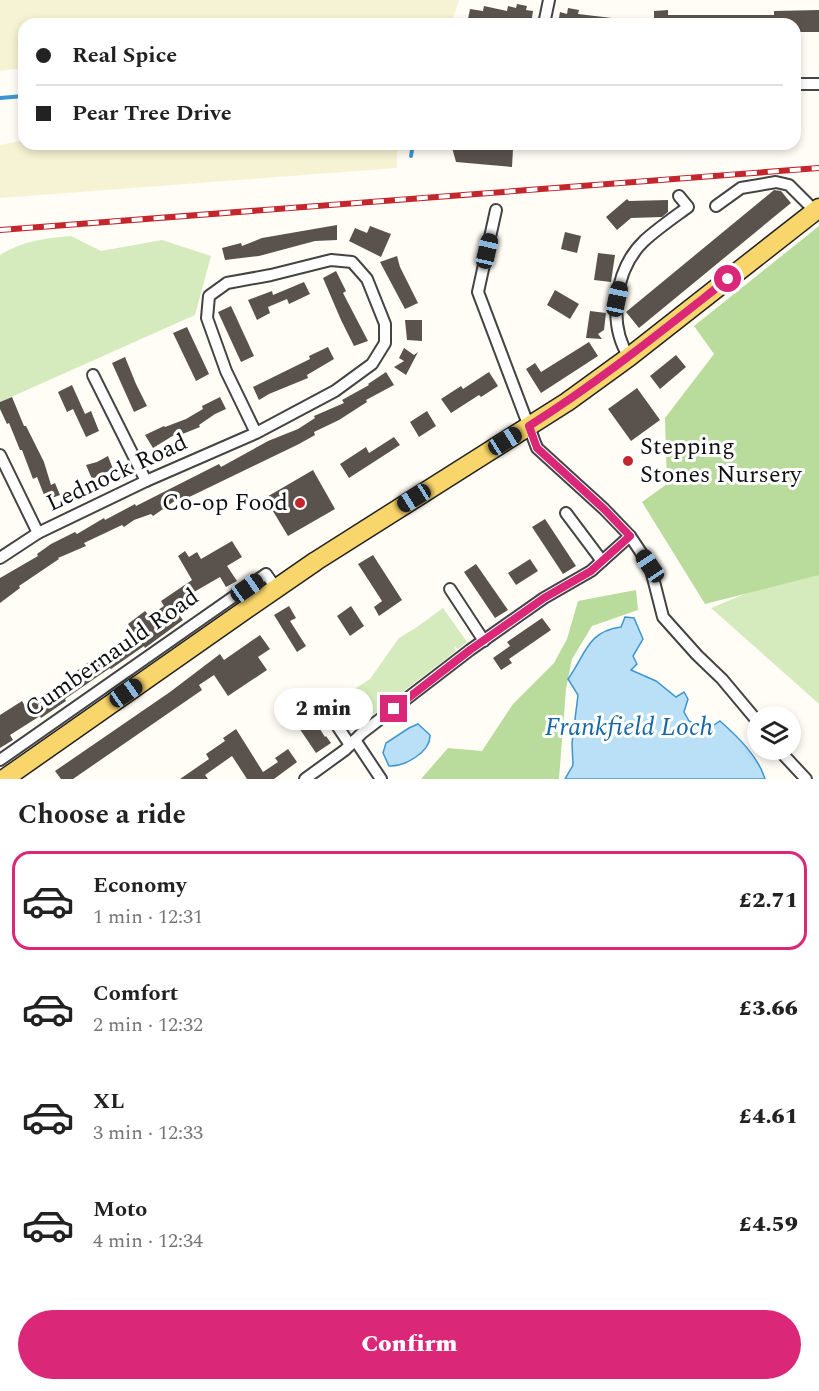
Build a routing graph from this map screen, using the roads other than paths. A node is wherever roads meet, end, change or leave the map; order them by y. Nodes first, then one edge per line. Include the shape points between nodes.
1 (549, 0) edge
2 (544, 18) edge
3 (801, 84) edge
4 (819, 84) edge
5 (679, 196) dead end
6 (716, 206) dead end
7 (496, 210) dead end
8 (817, 210) edge
9 (629, 357) junction
10 (93, 375) dead end
11 (529, 426) junction
12 (256, 433) junction
13 (0, 455) edge
14 (146, 481) junction
15 (566, 513) dead end
16 (38, 533) junction
17 (630, 536) junction
18 (0, 558) edge
19 (602, 561) junction
20 (276, 588) junction
21 (450, 589) dead end
22 (484, 641) junction
23 (326, 709) dead end
24 (747, 709) edge
25 (352, 742) junction
26 (0, 760) edge
27 (788, 760) edge
28 (4, 779) edge
29 (305, 779) edge
30 (381, 779) edge
31 (806, 779) edge

1 - 2 street
3 - 4 street
5 - 9 street via 688,207 643,242 624,268 616,323
6 - 8 street via 741,188 776,182 789,185
7 - 11 street via 478,292
8 - 9 main road, Cumbernauld Road
9 - 11 main road, Cumbernauld Road
10 - 14 street
11 - 17 street via 537,448
11 - 20 main road, Cumbernauld Road
12 - 12 street via 335,391 372,364 385,343 385,324 367,279 352,262 331,260 227,283 209,296 207,318
12 - 14 street, Lednock Road
13 - 16 street
14 - 16 street, Lednock Road
15 - 19 street
16 - 18 street, Lednock Road
17 - 19 street
17 - 24 street via 650,566 663,617
19 - 22 street
20 - 26 street, Cumbernauld Road via 266,574
20 - 28 main road, Cumbernauld Road
21 - 22 street
22 - 25 street
23 - 25 street
25 - 29 street
25 - 30 street
27 - 31 street

